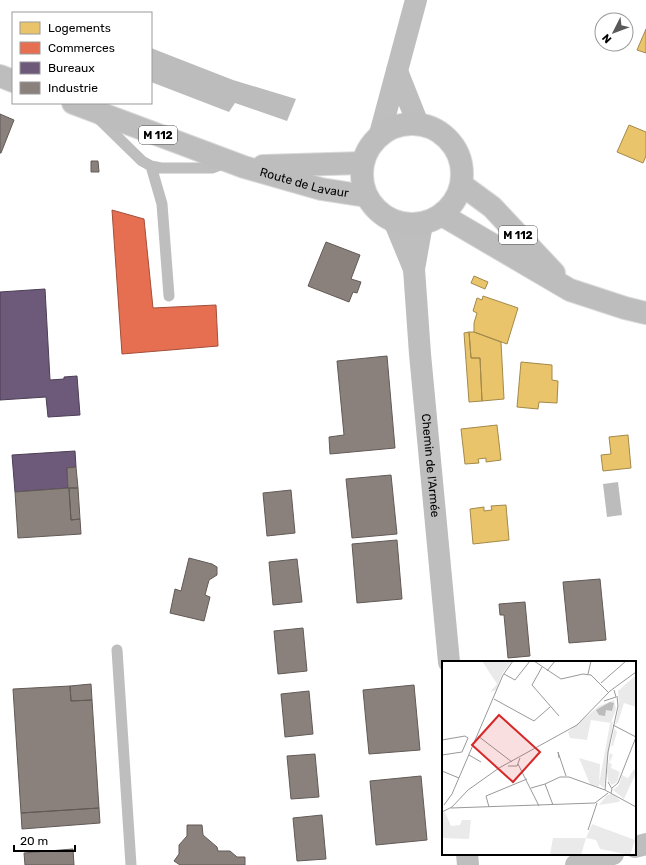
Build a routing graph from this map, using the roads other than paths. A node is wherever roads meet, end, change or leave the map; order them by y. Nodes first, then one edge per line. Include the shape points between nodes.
1 (416, 0) edge
2 (397, 71) junction
3 (0, 76) edge
4 (12, 81) edge
5 (80, 106) edge
6 (418, 124) junction
7 (380, 134) junction
8 (362, 163) junction
9 (236, 164) junction
10 (151, 166) junction
11 (462, 185) junction
12 (366, 196) junction
13 (442, 215) junction
14 (395, 222) junction
15 (422, 224) junction
16 (414, 270) junction
17 (570, 290) junction
18 (170, 296) dead end
19 (646, 313) edge
20 (116, 650) dead end
21 (449, 661) edge
22 (646, 844) edge
23 (636, 847) edge
24 (467, 855) edge
25 (609, 855) edge
26 (131, 865) edge
27 (468, 865) edge
28 (576, 865) edge

1 - 2 street
2 - 6 street
2 - 7 street
3 - 4 main road
5 - 9 main road, Route de Lavaur / M 112
5 - 10 lane
6 - 7 main road via 392,127
6 - 11 main road via 438,130 453,145 461,164
7 - 8 main road via 368,147
8 - 9 main road, Route de Lavaur / M 112
8 - 12 main road via 361,180
9 - 10 lane via 212,168
9 - 12 main road, Route de Lavaur / M 112 via 321,190
10 - 18 lane via 162,204
11 - 13 main road via 455,202
11 - 17 main road, M 112 via 495,210
12 - 14 main road via 378,212
13 - 15 main road
13 - 17 main road, M 112
14 - 15 main road
14 - 16 street, Chemin de l'Armée
15 - 16 street, Chemin de l'Armée
16 - 21 street, Chemin de l'Armée
17 - 19 main road, M 112
20 - 26 lane
22 - 23 street
24 - 27 street
25 - 28 street

